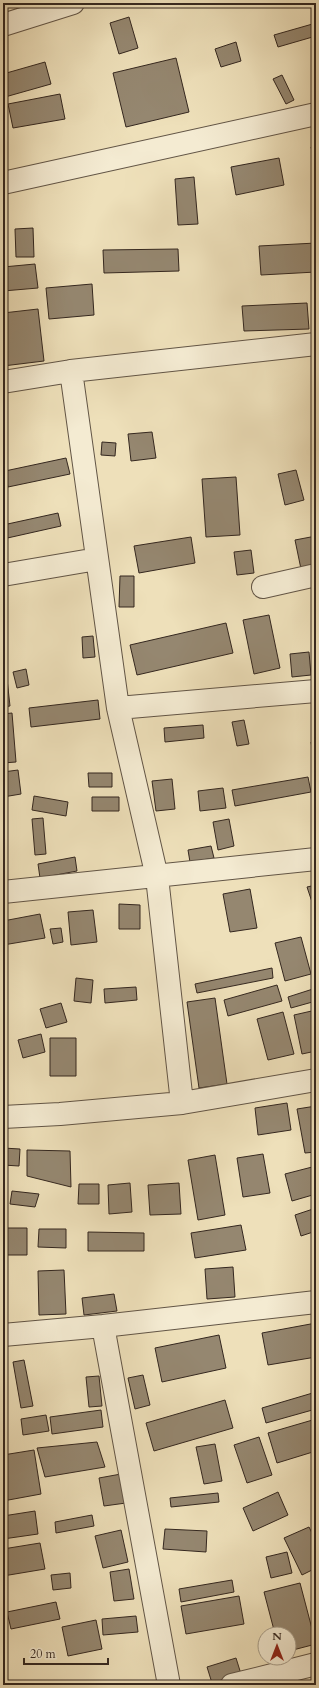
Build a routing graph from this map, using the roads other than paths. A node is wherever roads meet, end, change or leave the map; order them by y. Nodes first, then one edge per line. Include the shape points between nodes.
1 (73, 3) edge
2 (3, 25) edge
3 (316, 114) edge
4 (3, 183) edge
5 (316, 344) edge
6 (71, 372) junction
7 (3, 382) edge
8 (97, 559) junction
9 (3, 575) edge
10 (316, 575) edge
11 (262, 586) dead end
12 (316, 691) edge
13 (118, 708) junction
14 (316, 859) edge
15 (157, 877) junction
16 (3, 892) edge
17 (316, 1080) edge
18 (182, 1103) junction
19 (3, 1117) edge
20 (316, 1302) edge
21 (104, 1326) junction
22 (3, 1335) edge
23 (316, 1664) edge
24 (169, 1685) edge
25 (232, 1685) edge

1 - 2 street
3 - 4 street
5 - 6 street
6 - 7 street
6 - 8 street
8 - 9 street
8 - 13 street
10 - 11 street
12 - 13 street
13 - 15 street
14 - 15 street
15 - 16 street
15 - 18 street
17 - 18 street
18 - 19 street
20 - 21 street
21 - 22 street
21 - 24 street
23 - 25 street

